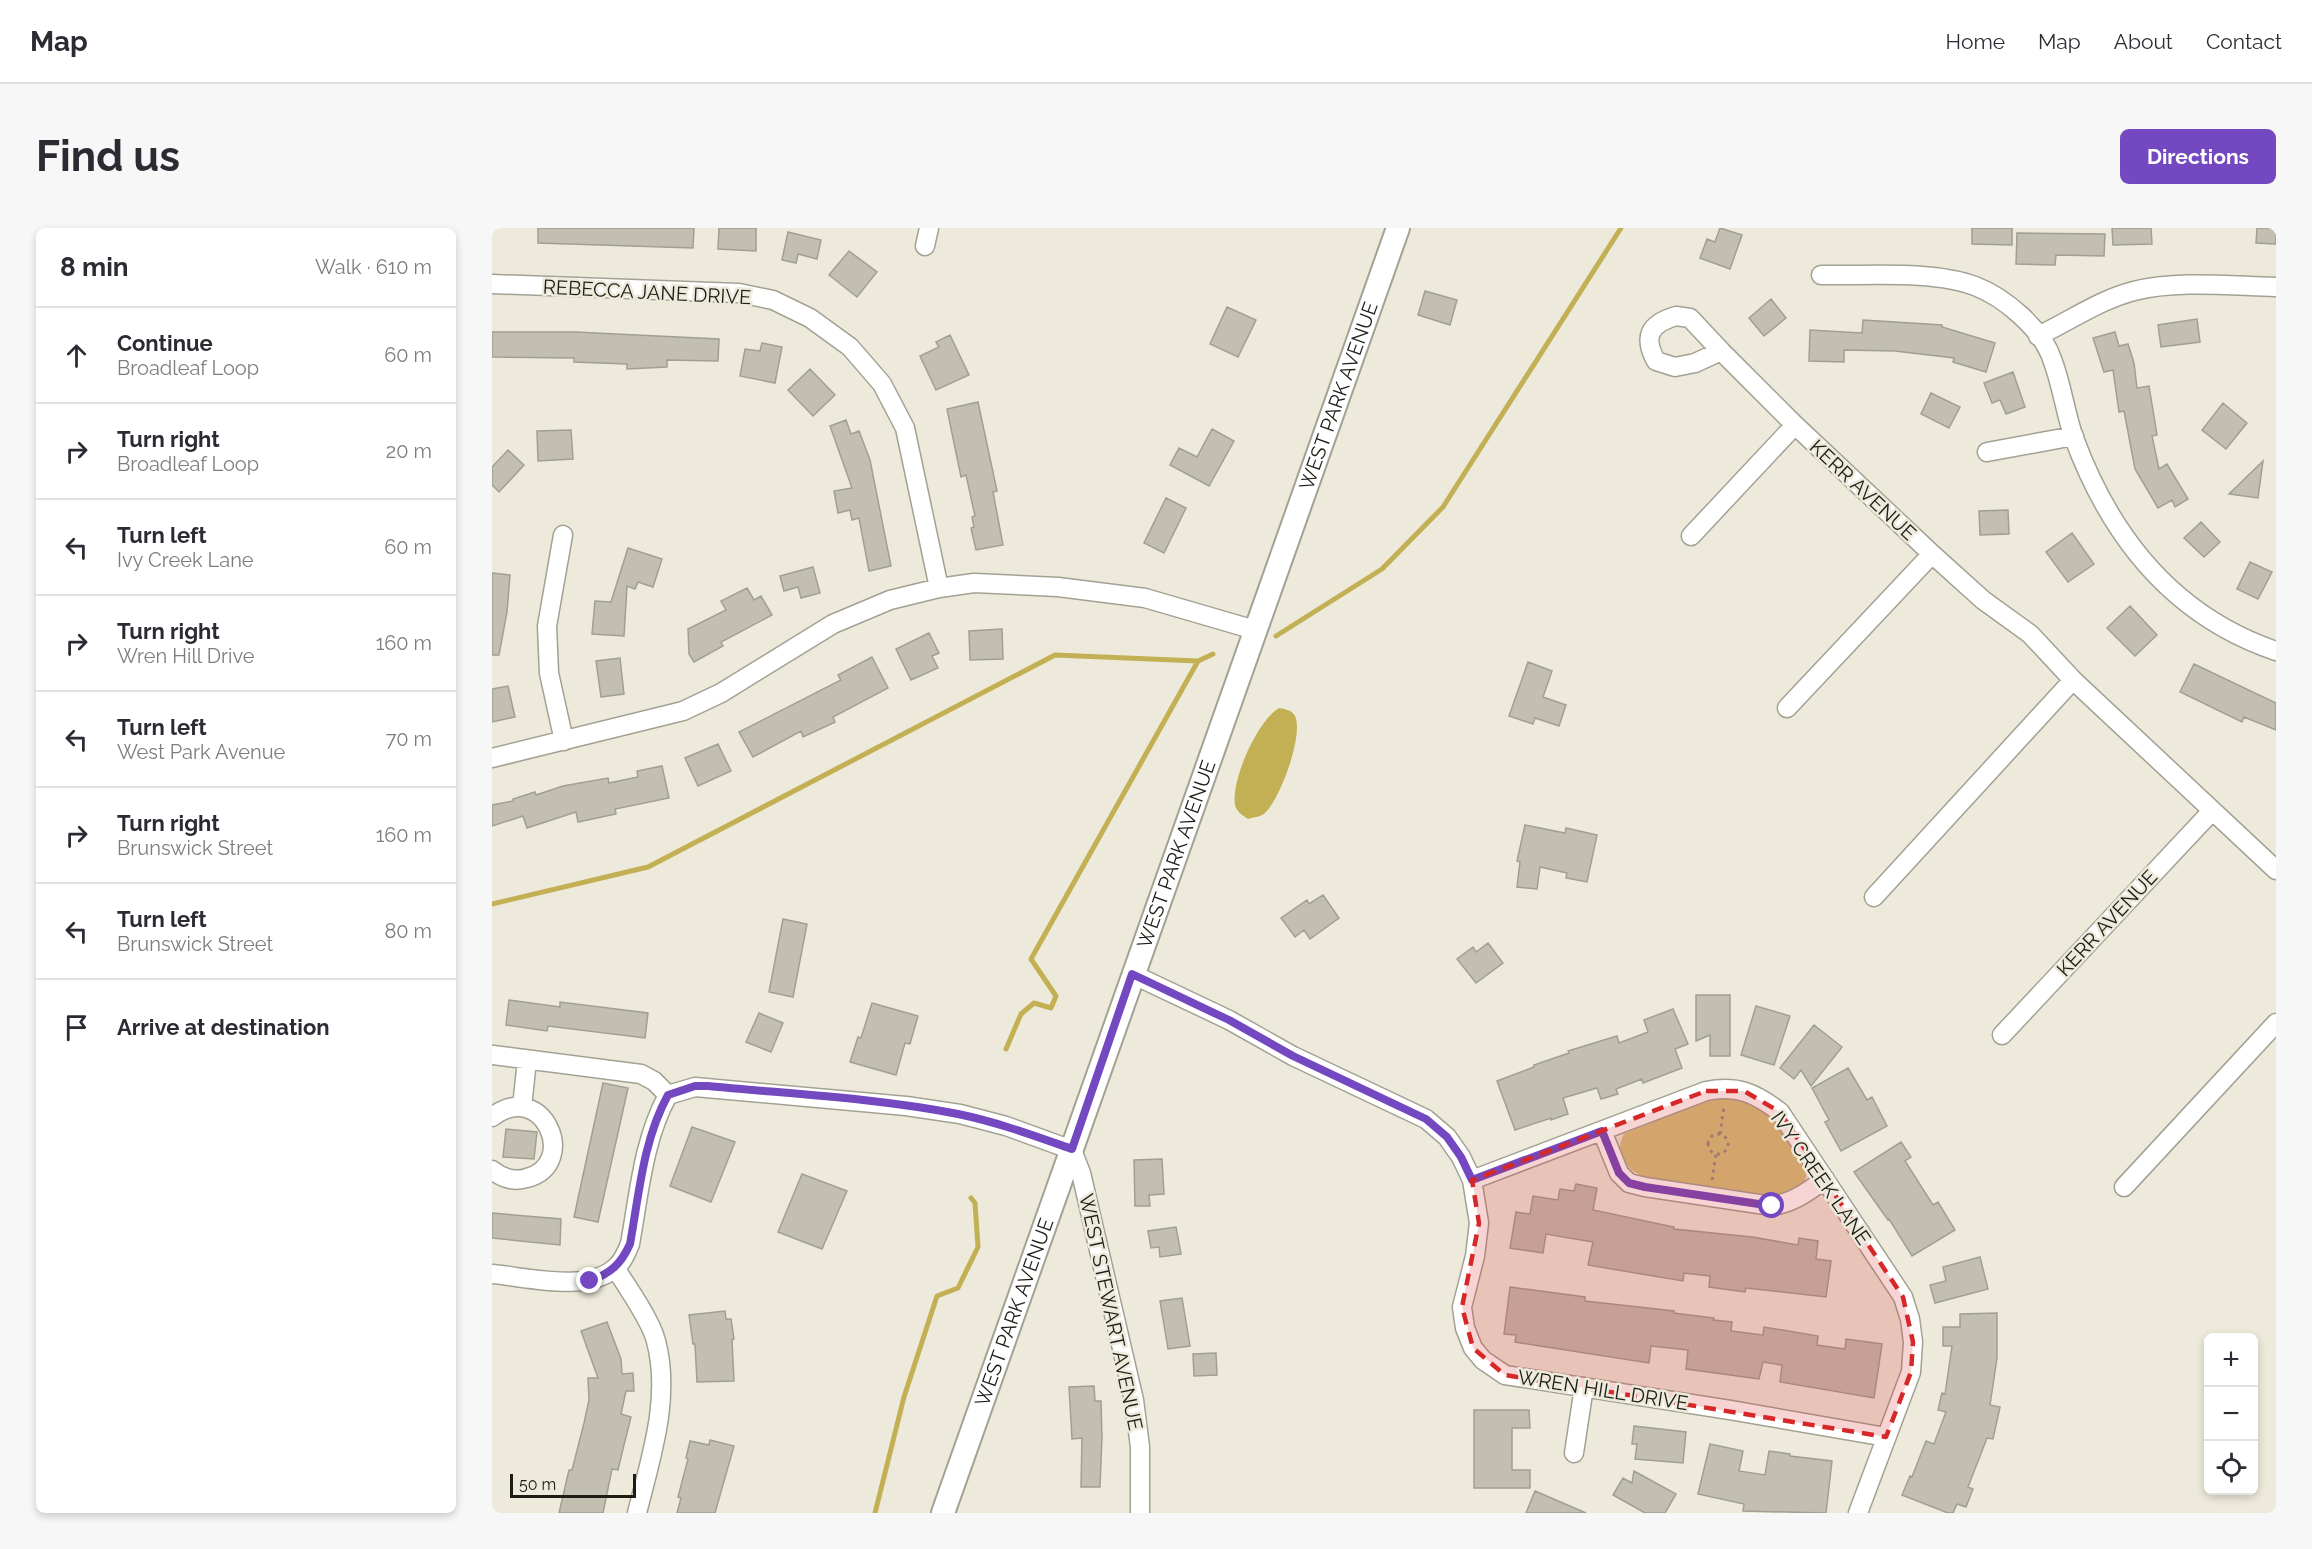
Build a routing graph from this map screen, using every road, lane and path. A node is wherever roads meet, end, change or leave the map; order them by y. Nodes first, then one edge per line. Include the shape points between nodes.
1 (929, 228) edge
2 (1398, 228) edge
3 (925, 246) dead end
4 (1821, 275) dead end
5 (492, 284) edge
6 (2276, 287) edge
7 (2038, 336) junction
8 (1721, 351) dead end
9 (1795, 425) junction
10 (2074, 436) junction
11 (1987, 452) dead end
12 (563, 535) dead end
13 (1691, 536) dead end
14 (1932, 554) junction
15 (939, 588) junction
16 (1255, 630) junction
17 (2276, 651) edge
18 (2073, 680) junction
19 (1787, 708) dead end
20 (564, 741) junction
21 (492, 758) edge
22 (2212, 811) junction
23 (2276, 870) edge
24 (1874, 897) dead end
25 (1132, 974) junction
26 (2276, 1023) edge
27 (2002, 1035) dead end
28 (493, 1055) edge
29 (527, 1060) junction
30 (668, 1095) junction
31 (1724, 1106) dead end
32 (522, 1107) junction
33 (492, 1117) edge
34 (1602, 1131) junction
35 (1720, 1134) junction
36 (1072, 1149) junction
37 (1716, 1154) junction
38 (492, 1170) edge
39 (1826, 1179) junction
40 (1472, 1180) junction
41 (1712, 1181) dead end
42 (2124, 1187) dead end
43 (615, 1268) junction
44 (492, 1274) edge
45 (1584, 1387) junction
46 (1886, 1437) junction
47 (1574, 1452) dead end
48 (637, 1513) edge
49 (943, 1513) edge
50 (1140, 1513) edge
51 (1858, 1513) edge

1 - 3 street
2 - 16 main road, WEST PARK AVENUE
4 - 7 street via 1936,277 1974,286 2005,303
5 - 15 street, REBECCA JANE DRIVE via 739,293 773,300 810,318 850,347 882,384 905,428
6 - 7 street via 2182,286 2134,291 2097,304
7 - 10 street via 2051,356
8 - 9 street, KERR AVENUE
9 - 13 street, KERR AVENUE
9 - 14 street, KERR AVENUE
10 - 11 street
10 - 17 street via 2104,507 2140,559 2169,589 2203,615
12 - 20 street via 547,626 549,674
14 - 18 street, KERR AVENUE via 1983,600 2030,634
14 - 19 street, KERR AVENUE
15 - 16 street via 974,583 1146,598
15 - 20 street via 890,600 833,624 722,693 682,711
16 - 25 main road, WEST PARK AVENUE
18 - 22 street, KERR AVENUE
18 - 24 street
20 - 21 street
22 - 23 street, KERR AVENUE
22 - 27 street, KERR AVENUE
25 - 36 main road, WEST PARK AVENUE
25 - 40 street, WREN HILL DRIVE via 1426,1119 1447,1137
26 - 42 street
28 - 29 street
29 - 30 street via 641,1074
29 - 32 street
30 - 36 street via 708,1086 906,1106 960,1114
30 - 43 street via 651,1132 630,1244
31 - 35 path
32 - 33 street via 509,1107
32 - 38 street via 547,1123 552,1133 552,1155 530,1178 508,1179
34 - 39 street via 1619,1173 1629,1183 1645,1187 1772,1206 1801,1196
34 - 39 street, IVY CREEK LANE via 1706,1091 1744,1091 1760,1097 1779,1112
34 - 40 street, IVY CREEK LANE
35 - 37 path via 1713,1135 1708,1143
35 - 37 path via 1726,1137 1728,1148
36 - 49 main road, WEST PARK AVENUE
36 - 50 street, WEST STEWART AVENUE via 1134,1400 1140,1447
37 - 41 path
39 - 46 street, IVY CREEK LANE via 1903,1297 1910,1320 1911,1372
40 - 45 street, WREN HILL DRIVE via 1479,1223 1462,1307 1473,1348 1505,1375
43 - 44 street via 590,1281 574,1282
43 - 48 street via 656,1339 663,1381 655,1444
45 - 46 street, WREN HILL DRIVE
45 - 47 street
46 - 51 street, IVY CREEK LANE

